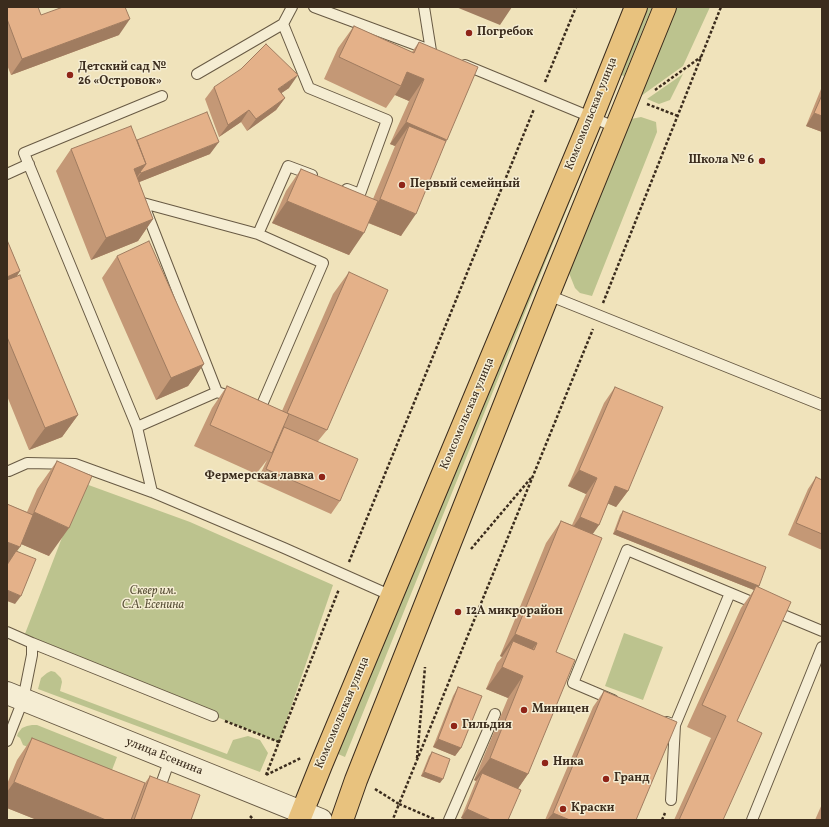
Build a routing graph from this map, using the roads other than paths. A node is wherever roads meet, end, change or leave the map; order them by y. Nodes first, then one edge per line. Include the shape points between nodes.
1 (292, 7) edge
2 (314, 7) edge
3 (424, 7) edge
4 (636, 7) edge
5 (665, 7) edge
6 (283, 24) junction
7 (453, 60) edge
8 (197, 74) dead end
9 (162, 96) dead end
10 (592, 117) junction
11 (615, 127) junction
12 (29, 164) junction
13 (7, 174) edge
14 (324, 180) edge
15 (338, 185) edge
16 (258, 234) junction
17 (548, 295) junction
18 (217, 392) junction
19 (822, 405) edge
20 (137, 427) junction
21 (8, 470) edge
22 (152, 492) junction
23 (730, 593) junction
24 (392, 596) junction
25 (822, 631) edge
26 (7, 632) edge
27 (32, 643) junction
28 (822, 646) edge
29 (15, 697) edge
30 (624, 704) edge
31 (495, 714) dead end
32 (213, 716) road end
33 (660, 719) edge
34 (675, 725) junction
35 (7, 741) edge
36 (170, 759) junction
37 (158, 795) edge
38 (671, 800) dead end
39 (308, 817) edge
40 (342, 820) edge
41 (449, 820) edge
42 (752, 820) edge

1 - 6 lane
2 - 3 lane via 435,52
4 - 10 main road, Комсомольская улица
5 - 11 main road
6 - 8 lane
6 - 15 lane via 309,88 387,120 360,194
7 - 10 lane
9 - 12 lane via 24,153
10 - 11 lane
10 - 24 main road, Комсомольская улица
11 - 17 main road
12 - 13 lane
12 - 20 lane
14 - 16 lane via 288,166
16 - 18 lane via 323,263 261,407
16 - 18 lane via 143,203
17 - 19 lane
17 - 40 main road
18 - 20 lane
20 - 22 lane
21 - 22 lane via 28,463 75,464
22 - 24 lane
23 - 25 lane
23 - 30 lane via 627,550 573,683
23 - 34 lane
24 - 39 main road, Комсомольская улица
26 - 27 lane
27 - 29 lane via 32,655
27 - 32 lane
28 - 42 lane
29 - 35 lane
29 - 36 street, улица Есенина
31 - 41 lane
33 - 34 lane
34 - 38 lane
36 - 37 lane
36 - 39 street, улица Есенина

